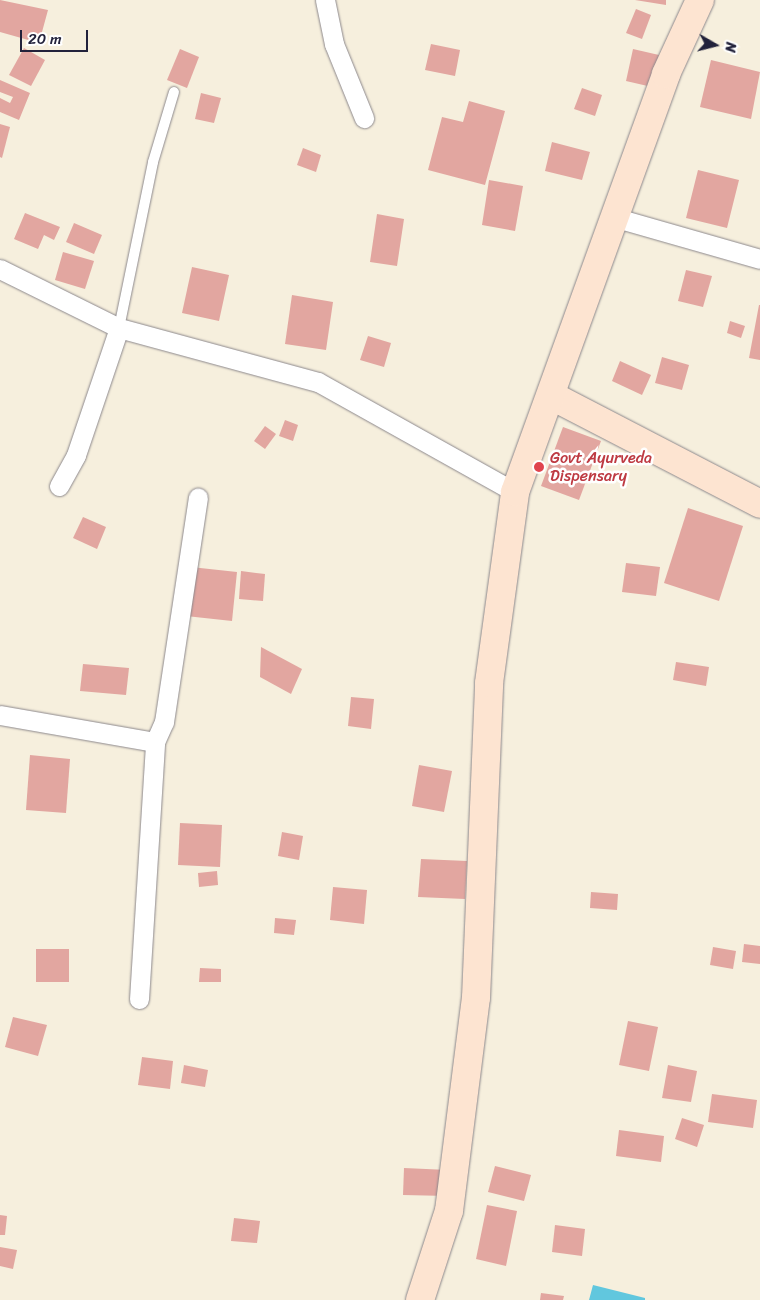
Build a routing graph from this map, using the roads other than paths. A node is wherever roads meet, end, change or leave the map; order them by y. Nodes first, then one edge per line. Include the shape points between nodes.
1 (325, 0) edge
2 (700, 0) edge
3 (174, 92) dead end
4 (364, 118) dead end
5 (613, 217) junction
6 (760, 260) edge
7 (0, 269) edge
8 (119, 328) junction
9 (552, 396) junction
10 (59, 486) dead end
11 (515, 492) junction
12 (198, 498) dead end
13 (760, 504) edge
14 (0, 715) edge
15 (155, 742) junction
16 (139, 999) dead end
17 (420, 1300) edge

1 - 4 street via 334,44
2 - 5 street via 666,74
3 - 8 lane via 153,162
5 - 6 street
5 - 9 street
7 - 8 street
8 - 10 street via 76,455
8 - 11 street via 318,382
9 - 11 street
9 - 13 street
11 - 17 street via 489,683 476,998 449,1211
12 - 15 street via 164,722
14 - 15 street
15 - 16 street

